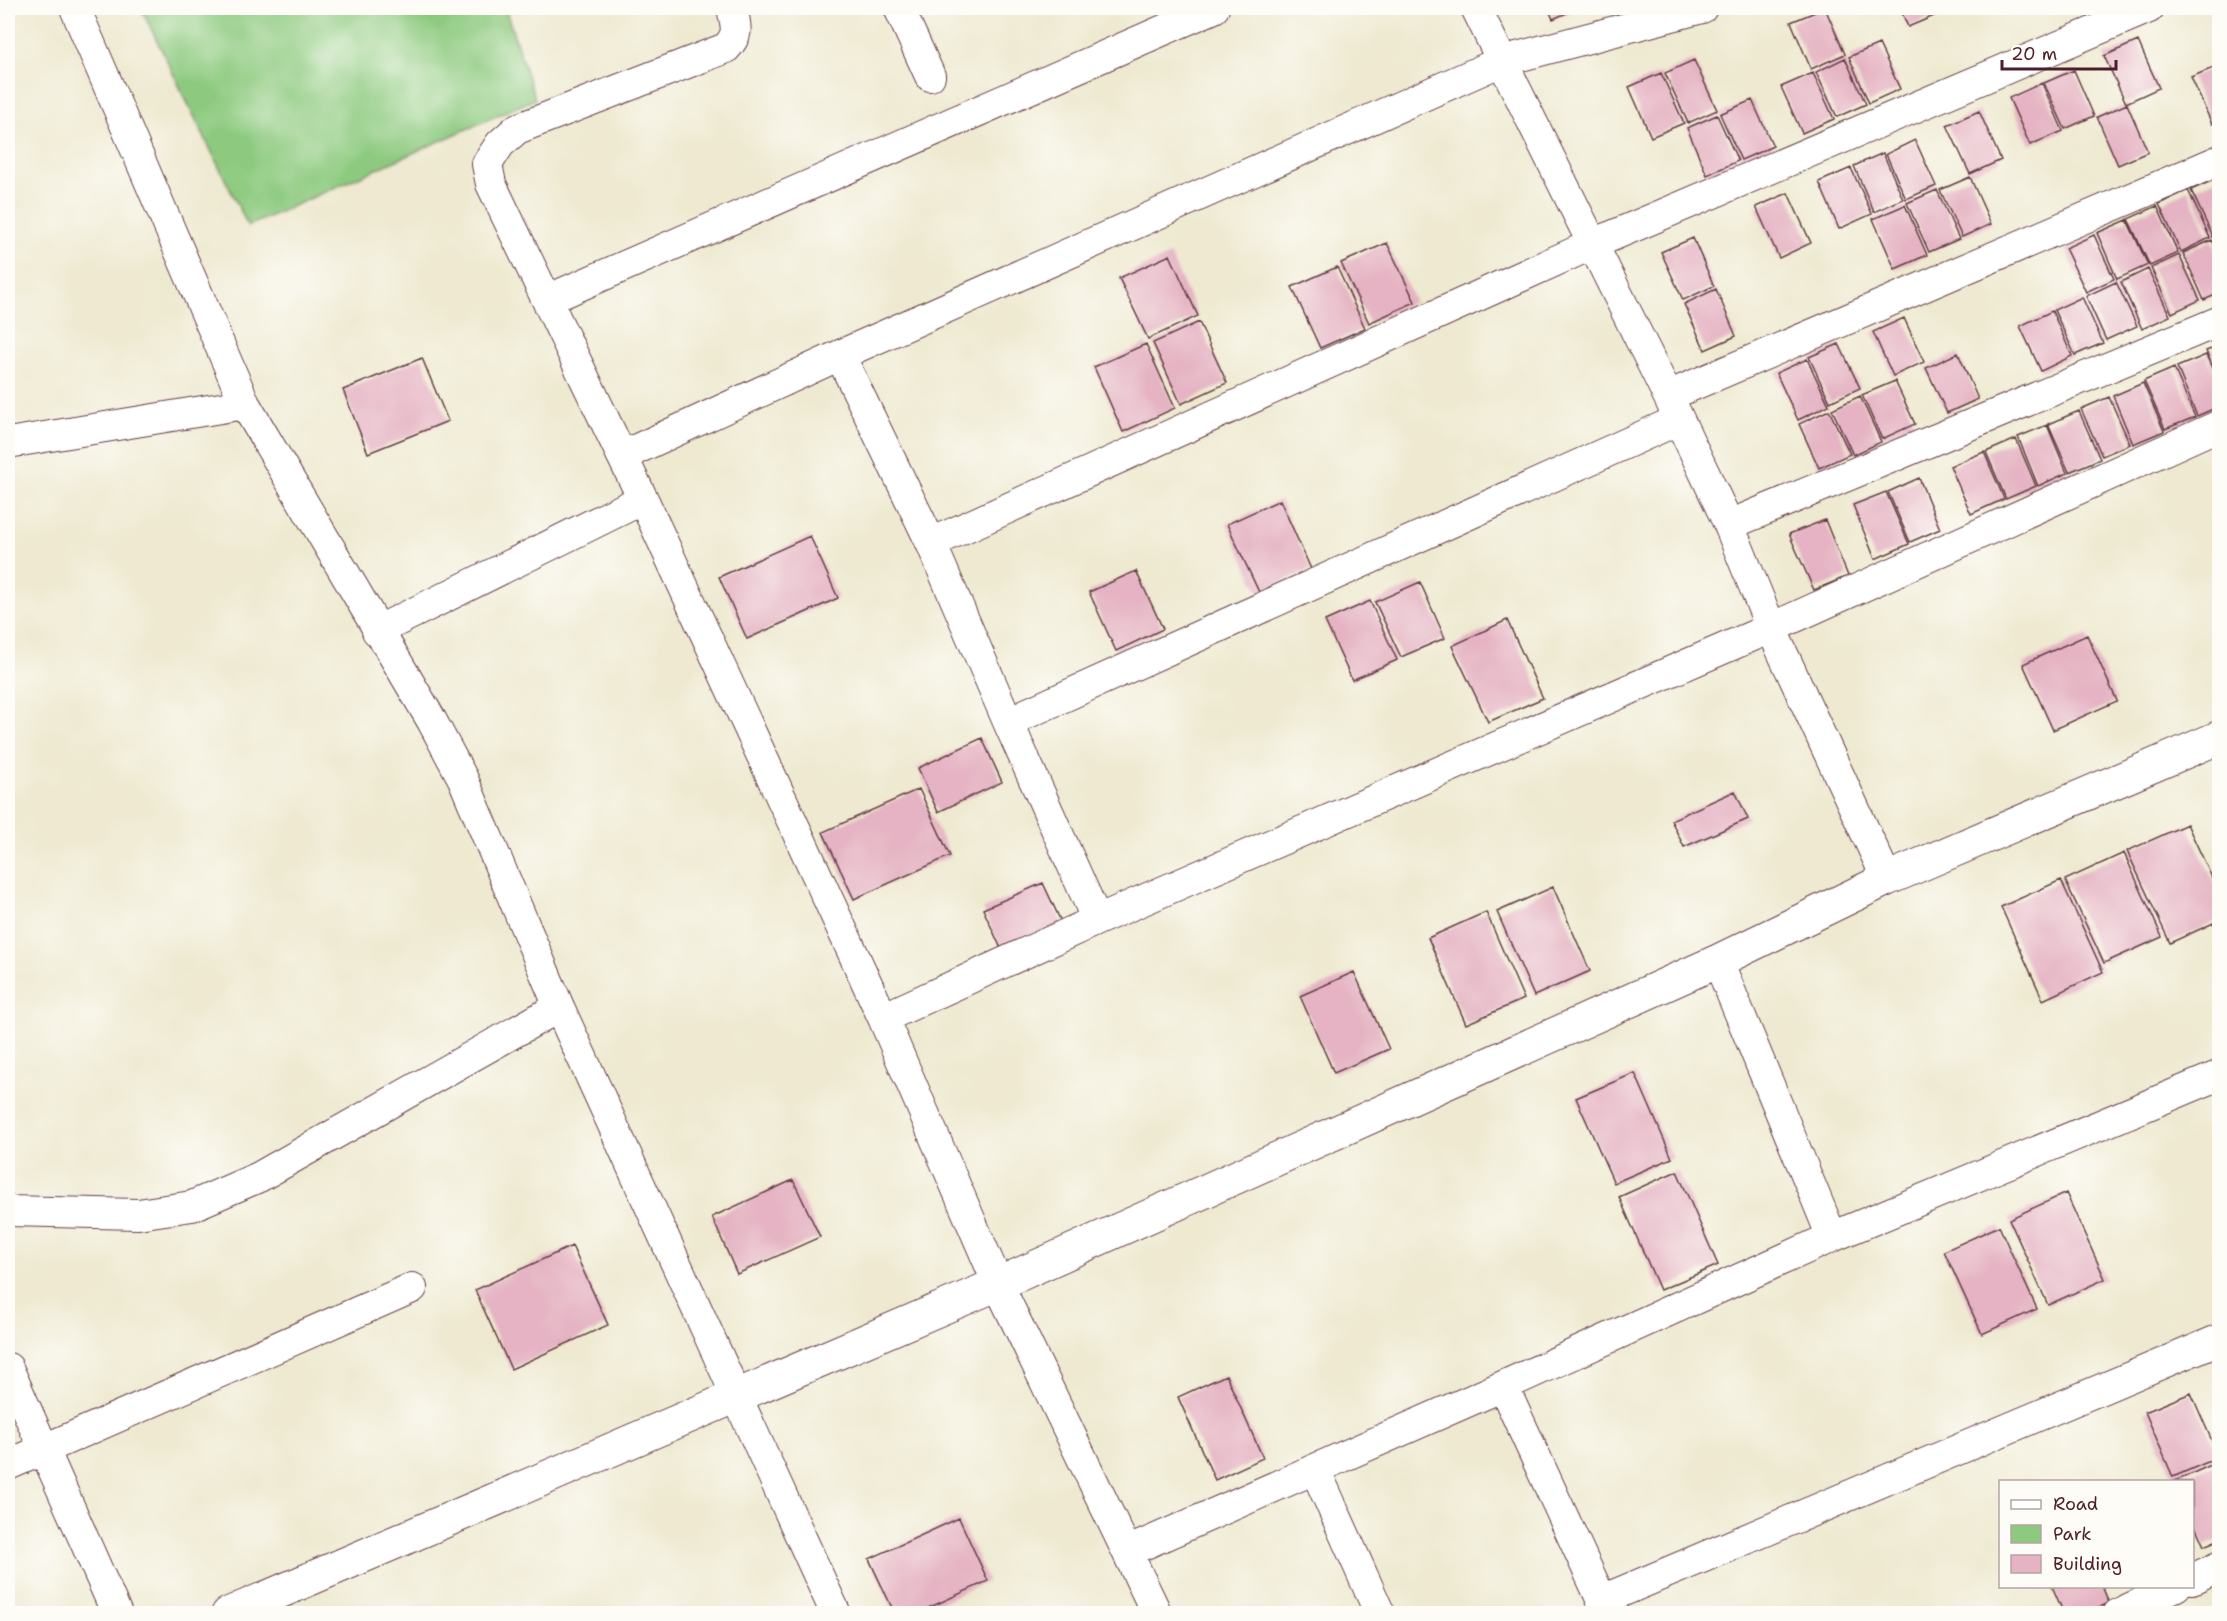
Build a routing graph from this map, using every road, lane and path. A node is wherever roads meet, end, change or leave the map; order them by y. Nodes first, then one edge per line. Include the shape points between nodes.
1 (75, 8) edge
2 (732, 8) edge
3 (899, 8) edge
4 (1214, 8) edge
5 (1476, 8) edge
6 (1702, 8) edge
7 (2149, 8) edge
8 (1502, 61) junction
9 (930, 76) dead end
10 (2220, 160) edge
11 (1593, 244) junction
12 (547, 300) junction
13 (2220, 321) edge
14 (840, 355) junction
15 (245, 404) junction
16 (1673, 408) junction
17 (2220, 425) edge
18 (8, 443) edge
19 (622, 456) junction
20 (643, 499) junction
21 (1729, 525) junction
22 (931, 543) junction
23 (1771, 628) junction
24 (377, 631) junction
25 (1008, 722) junction
26 (2220, 736) edge
27 (1887, 879) junction
28 (1097, 920) junction
29 (1718, 962) junction
30 (559, 1007) junction
31 (883, 1017) junction
32 (2220, 1075) edge
33 (8, 1211) edge
34 (1832, 1237) junction
35 (998, 1284) junction
36 (412, 1288) dead end
37 (2220, 1339) edge
38 (8, 1368) edge
39 (1503, 1386) junction
40 (737, 1396) junction
41 (44, 1450) junction
42 (8, 1466) edge
43 (1314, 1469) junction
44 (1128, 1551) junction
45 (2220, 1566) edge
46 (2194, 1579) edge
47 (2174, 1588) edge
48 (1605, 1607) edge
49 (117, 1614) edge
50 (228, 1614) edge
51 (836, 1614) edge
52 (1157, 1614) edge
53 (1380, 1614) edge
54 (2118, 1614) edge

1 - 15 street
2 - 12 street via 737,29 726,48 517,129 500,144 487,164 491,184
3 - 9 street
4 - 12 street
5 - 8 street
6 - 8 street
7 - 11 street
8 - 11 street
8 - 14 street
10 - 16 street
11 - 16 street
11 - 22 street
12 - 19 street
13 - 21 street
14 - 19 street
14 - 22 street
15 - 18 street
15 - 24 street
16 - 21 street
16 - 25 street
17 - 23 street
19 - 20 street
20 - 24 street
20 - 31 street
21 - 23 street
22 - 25 street
23 - 27 street
23 - 28 street
24 - 30 street via 463,779
25 - 28 street
26 - 27 street
27 - 29 street
28 - 31 street
29 - 34 street
29 - 35 street
30 - 33 street via 259,1177 192,1206 138,1214
30 - 40 street
31 - 35 street
32 - 34 street
34 - 39 street
35 - 40 street
35 - 44 street
36 - 41 street
37 - 48 street
38 - 41 street
39 - 43 street
39 - 48 street
40 - 50 street
40 - 51 street
41 - 42 street
41 - 49 street
43 - 44 street
43 - 53 street
44 - 52 street
45 - 46 street
47 - 54 street

